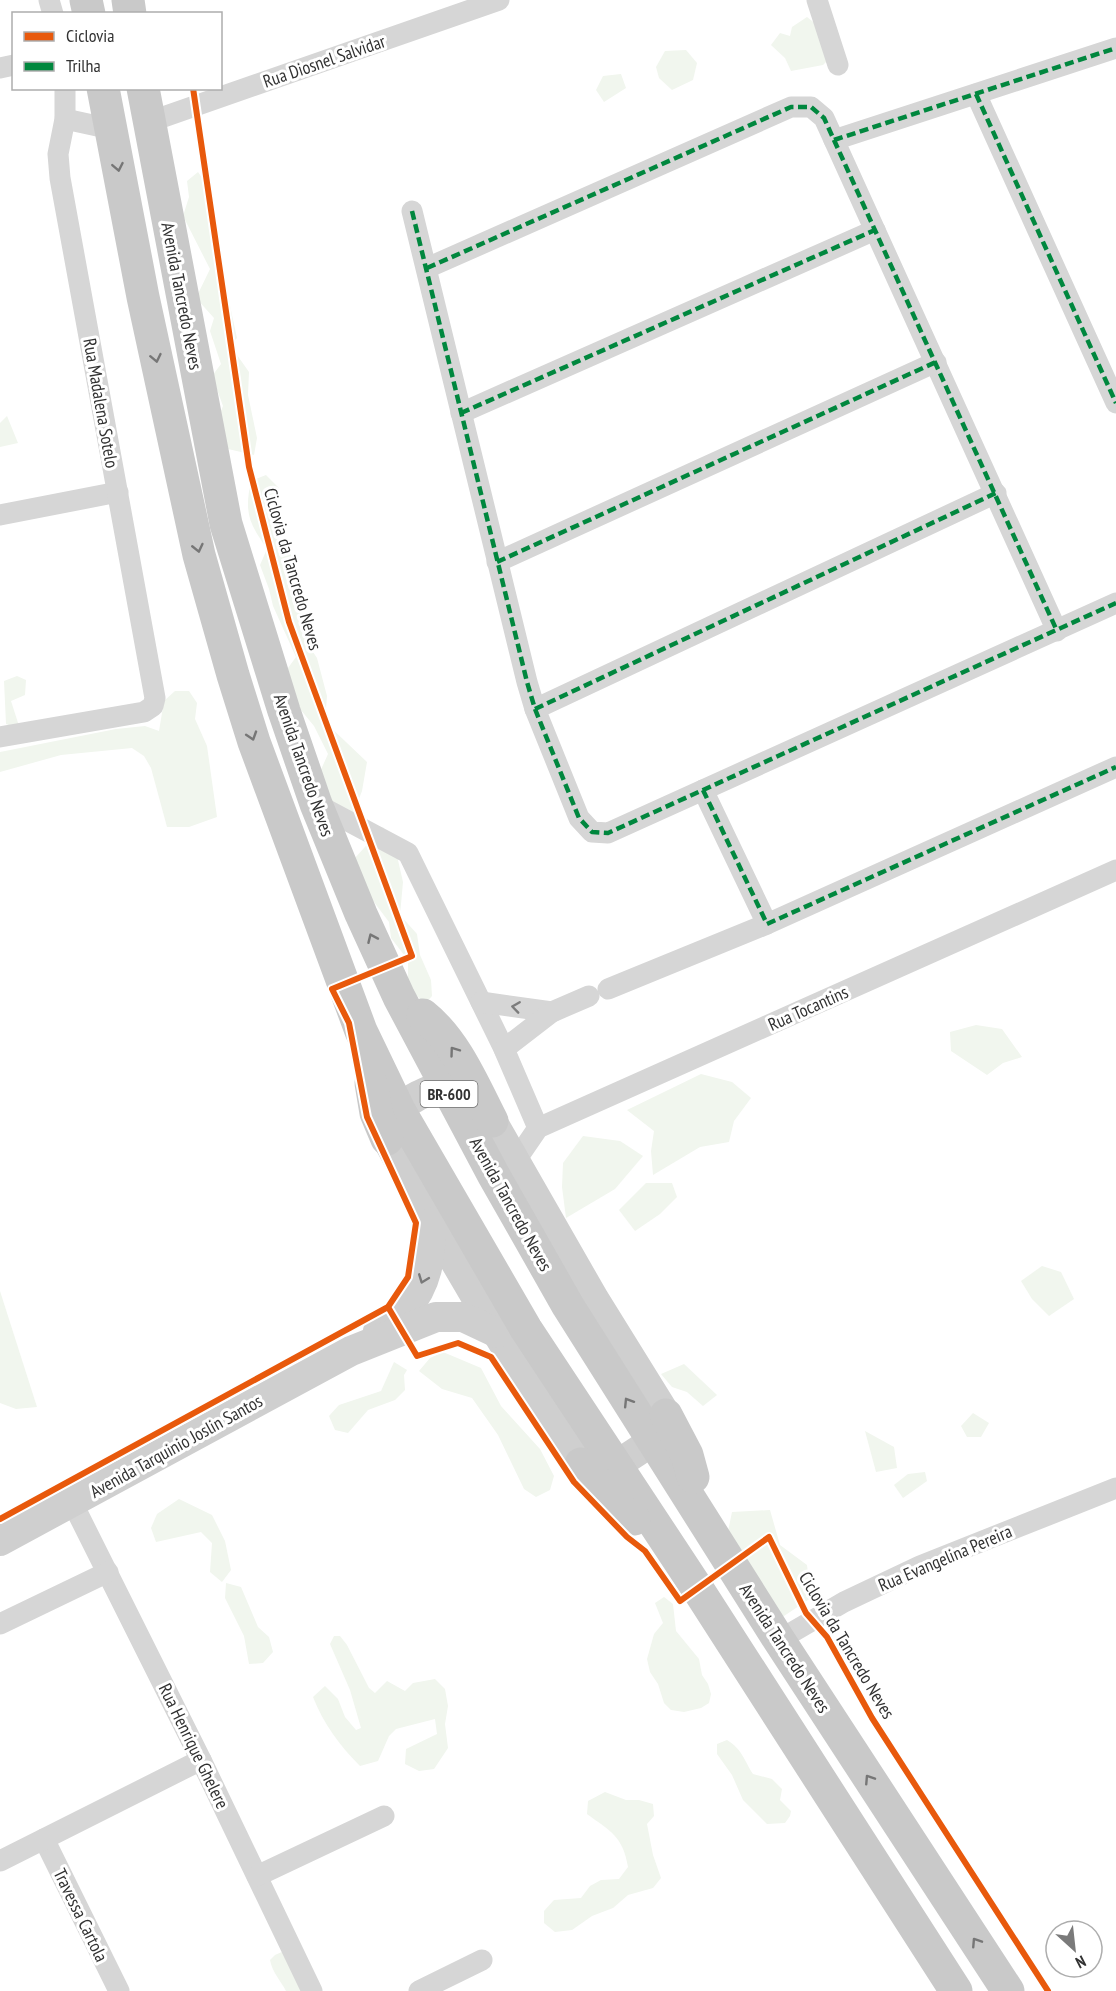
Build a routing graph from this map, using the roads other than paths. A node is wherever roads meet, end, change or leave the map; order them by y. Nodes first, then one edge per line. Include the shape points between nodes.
1 (499, 0) edge
2 (817, 0) edge
3 (1115, 51) edge
4 (838, 65) dead end
5 (65, 90) edge
6 (103, 90) edge
7 (143, 90) edge
8 (976, 94) junction
9 (65, 119) junction
10 (149, 122) junction
11 (111, 129) junction
12 (834, 140) junction
13 (412, 211) dead end
14 (875, 230) junction
15 (427, 268) junction
16 (936, 362) junction
17 (1116, 403) edge
18 (461, 413) junction
19 (118, 492) junction
20 (996, 493) junction
21 (0, 515) edge
22 (497, 562) junction
23 (1116, 603) edge
24 (1057, 631) junction
25 (535, 709) junction
26 (0, 738) edge
27 (1116, 767) edge
28 (703, 790) junction
29 (316, 804) junction
30 (1116, 870) edge
31 (767, 924) junction
32 (399, 997) junction
33 (481, 1002) junction
34 (552, 1012) junction
35 (504, 1049) junction
36 (444, 1084) junction
37 (492, 1121) junction
38 (393, 1124) junction
39 (538, 1128) junction
40 (514, 1163) junction
41 (432, 1222) junction
42 (497, 1334) junction
43 (351, 1351) junction
44 (659, 1428) junction
45 (581, 1464) junction
46 (615, 1466) junction
47 (1116, 1488) edge
48 (72, 1502) junction
49 (0, 1541) edge
50 (667, 1542) junction
51 (108, 1572) junction
52 (0, 1624) edge
53 (779, 1640) junction
54 (201, 1760) junction
55 (384, 1816) dead end
56 (44, 1839) junction
57 (0, 1861) edge
58 (257, 1876) junction
59 (482, 1960) dead end
60 (951, 1989) edge
61 (119, 1991) edge
62 (312, 1991) edge
63 (419, 1991) edge
64 (1008, 1991) edge

1 - 10 street, Rua Diosnel Salvidar
2 - 4 street
3 - 8 street
5 - 9 street, Rua Madalena Sotelo
6 - 11 main road, Avenida Tancredo Neves / BR-600
7 - 10 main road, Avenida Tancredo Neves / BR-600
8 - 12 street
8 - 17 street
9 - 11 street
9 - 19 street, Rua Madalena Sotelo via 58,154 60,178
10 - 29 main road, Avenida Tancredo Neves / BR-600 via 226,524
11 -> 38 main road, Avenida Tancredo Neves / BR-600 via 199,555 254,742
12 - 14 street
12 - 15 street via 824,118 811,107 791,106
13 - 15 street
14 - 16 street
14 - 18 street
15 - 18 street
16 - 20 street
16 - 22 street
18 - 22 street
19 - 21 street
19 - 26 street, Rua Madalena Sotelo via 155,698 153,706 144,712
20 - 24 street
20 - 25 street
22 - 25 street
23 - 24 street
24 - 28 street
25 - 28 street via 579,818 592,832 608,833
27 - 31 street
28 - 31 street
32 -> 29 main road, Avenida Tancredo Neves / BR-600
29 - 33 street via 408,853
30 - 39 street, Rua Tocantins
31 - 34 street
32 - 36 main road, Avenida Tancredo Neves / BR-600
37 -> 32 main road via 462,1063 434,1023
34 -> 33 street
33 - 35 street
34 - 35 street
35 - 39 street
36 - 37 main road via 475,1104
36 - 38 main road via 417,1096
44 -> 36 main road, Avenida Tancredo Neves / BR-600 via 568,1306
37 - 40 main road
38 - 41 main road
38 - 46 main road, Avenida Tancredo Neves / BR-600
39 - 40 street
40 - 44 main road via 594,1299
41 - 42 main road
41 -> 43 main road, Avenida Tarquinio Joslin Santos via 424,1283 404,1312
42 - 43 main road, Avenida Tarquinio Joslin Santos via 464,1317 436,1317
42 - 45 main road
43 - 48 main road, Avenida Tarquinio Joslin Santos
44 - 46 main road
44 - 53 main road, Avenida Tancredo Neves via 687,1455 706,1522
45 - 46 main road
45 - 50 main road via 624,1512
46 - 50 main road, Avenida Tancredo Neves / BR-600
47 - 53 street, Rua Evangelina Pereira via 920,1566 844,1602
48 - 49 main road, Avenida Tarquinio Joslin Santos
48 - 51 street, Rua Henrique Ghelere
50 - 60 main road, Avenida Tancredo Neves / BR-600
51 - 52 street
51 - 54 street, Rua Henrique Ghelere
64 -> 53 main road, Avenida Tancredo Neves
54 - 56 street
54 - 58 street, Rua Henrique Ghelere
55 - 58 street
56 - 57 street
56 - 61 street, Travessa Cartola
58 - 62 street, Rua Henrique Ghelere
59 - 63 street

